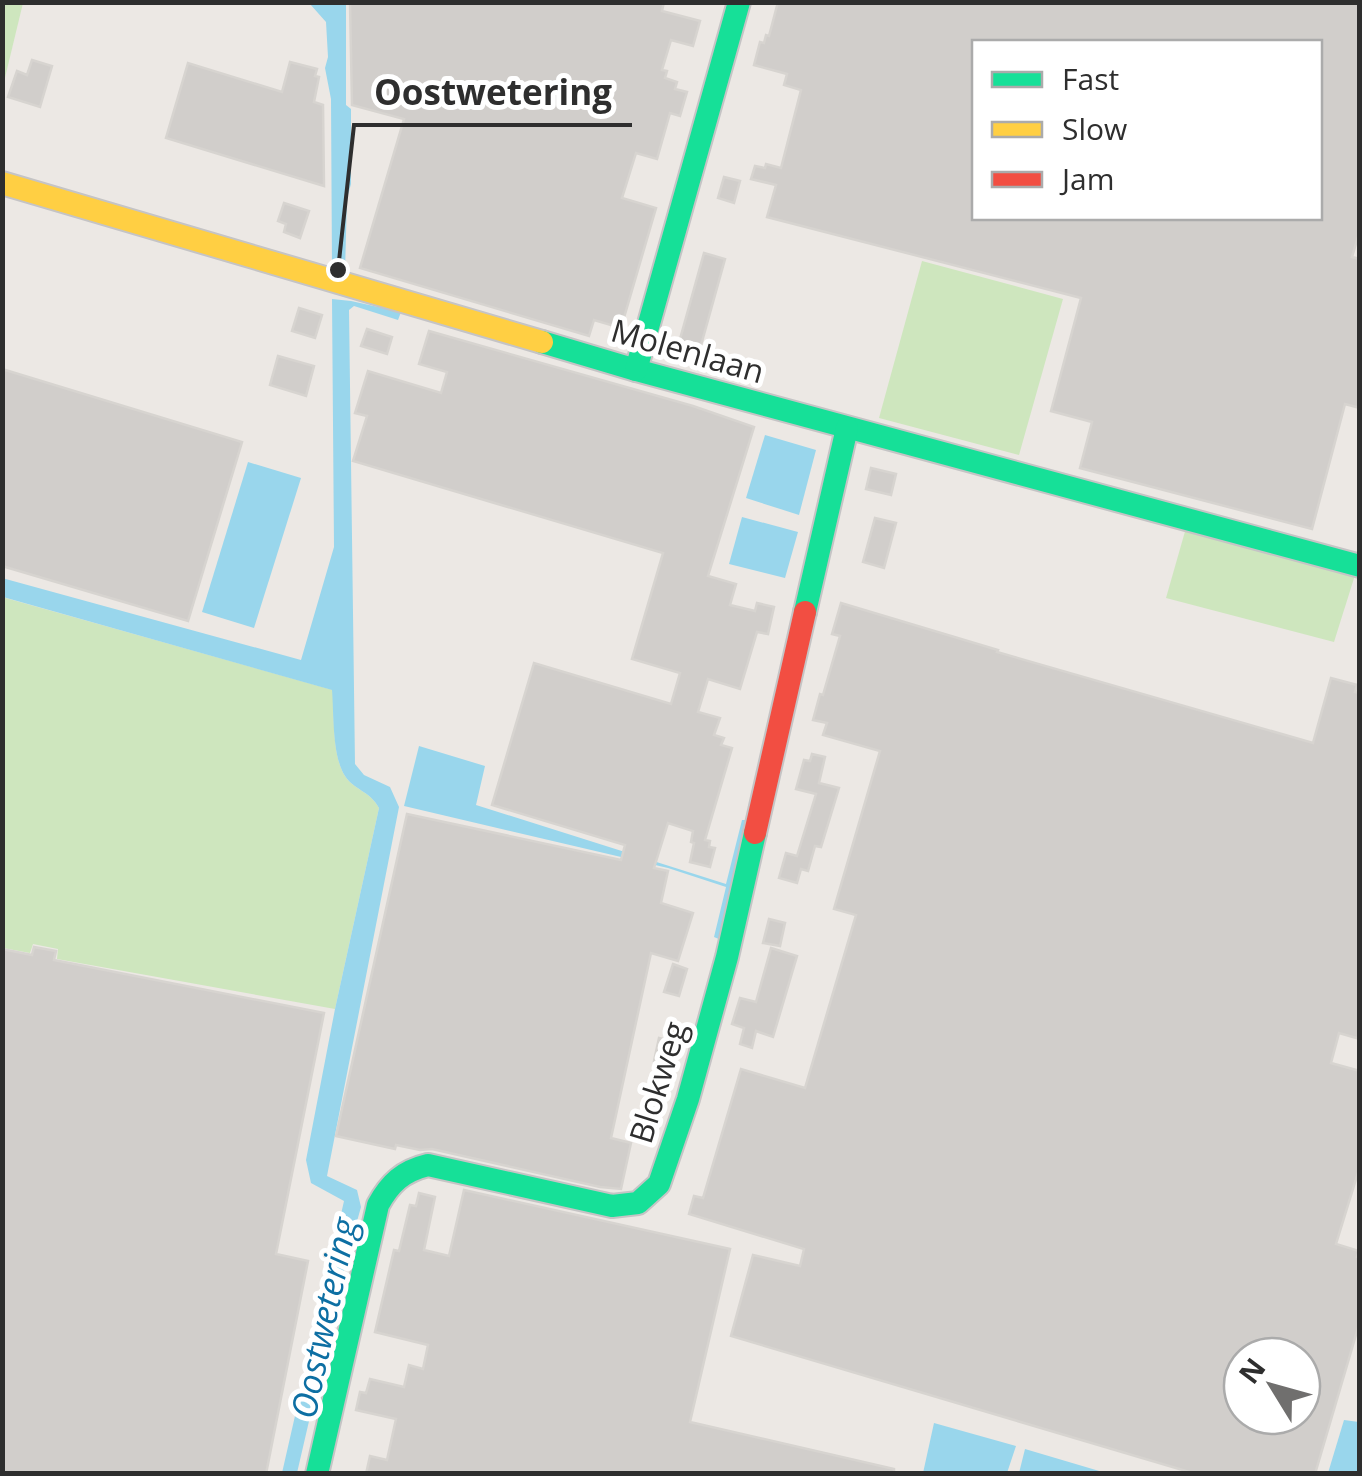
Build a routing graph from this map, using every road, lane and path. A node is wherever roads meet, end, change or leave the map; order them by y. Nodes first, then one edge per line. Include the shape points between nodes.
1 (739, 2) edge
2 (2, 183) edge
3 (636, 370) junction
4 (847, 428) junction
5 (1360, 566) edge
6 (317, 1474) edge

1 - 3 street
2 - 3 street, Molenlaan
3 - 4 street, Molenlaan
4 - 5 street, Molenlaan
4 - 6 street, Blokweg via 728,956 659,1184 638,1203 612,1206 428,1165 409,1168 390,1184 378,1205

